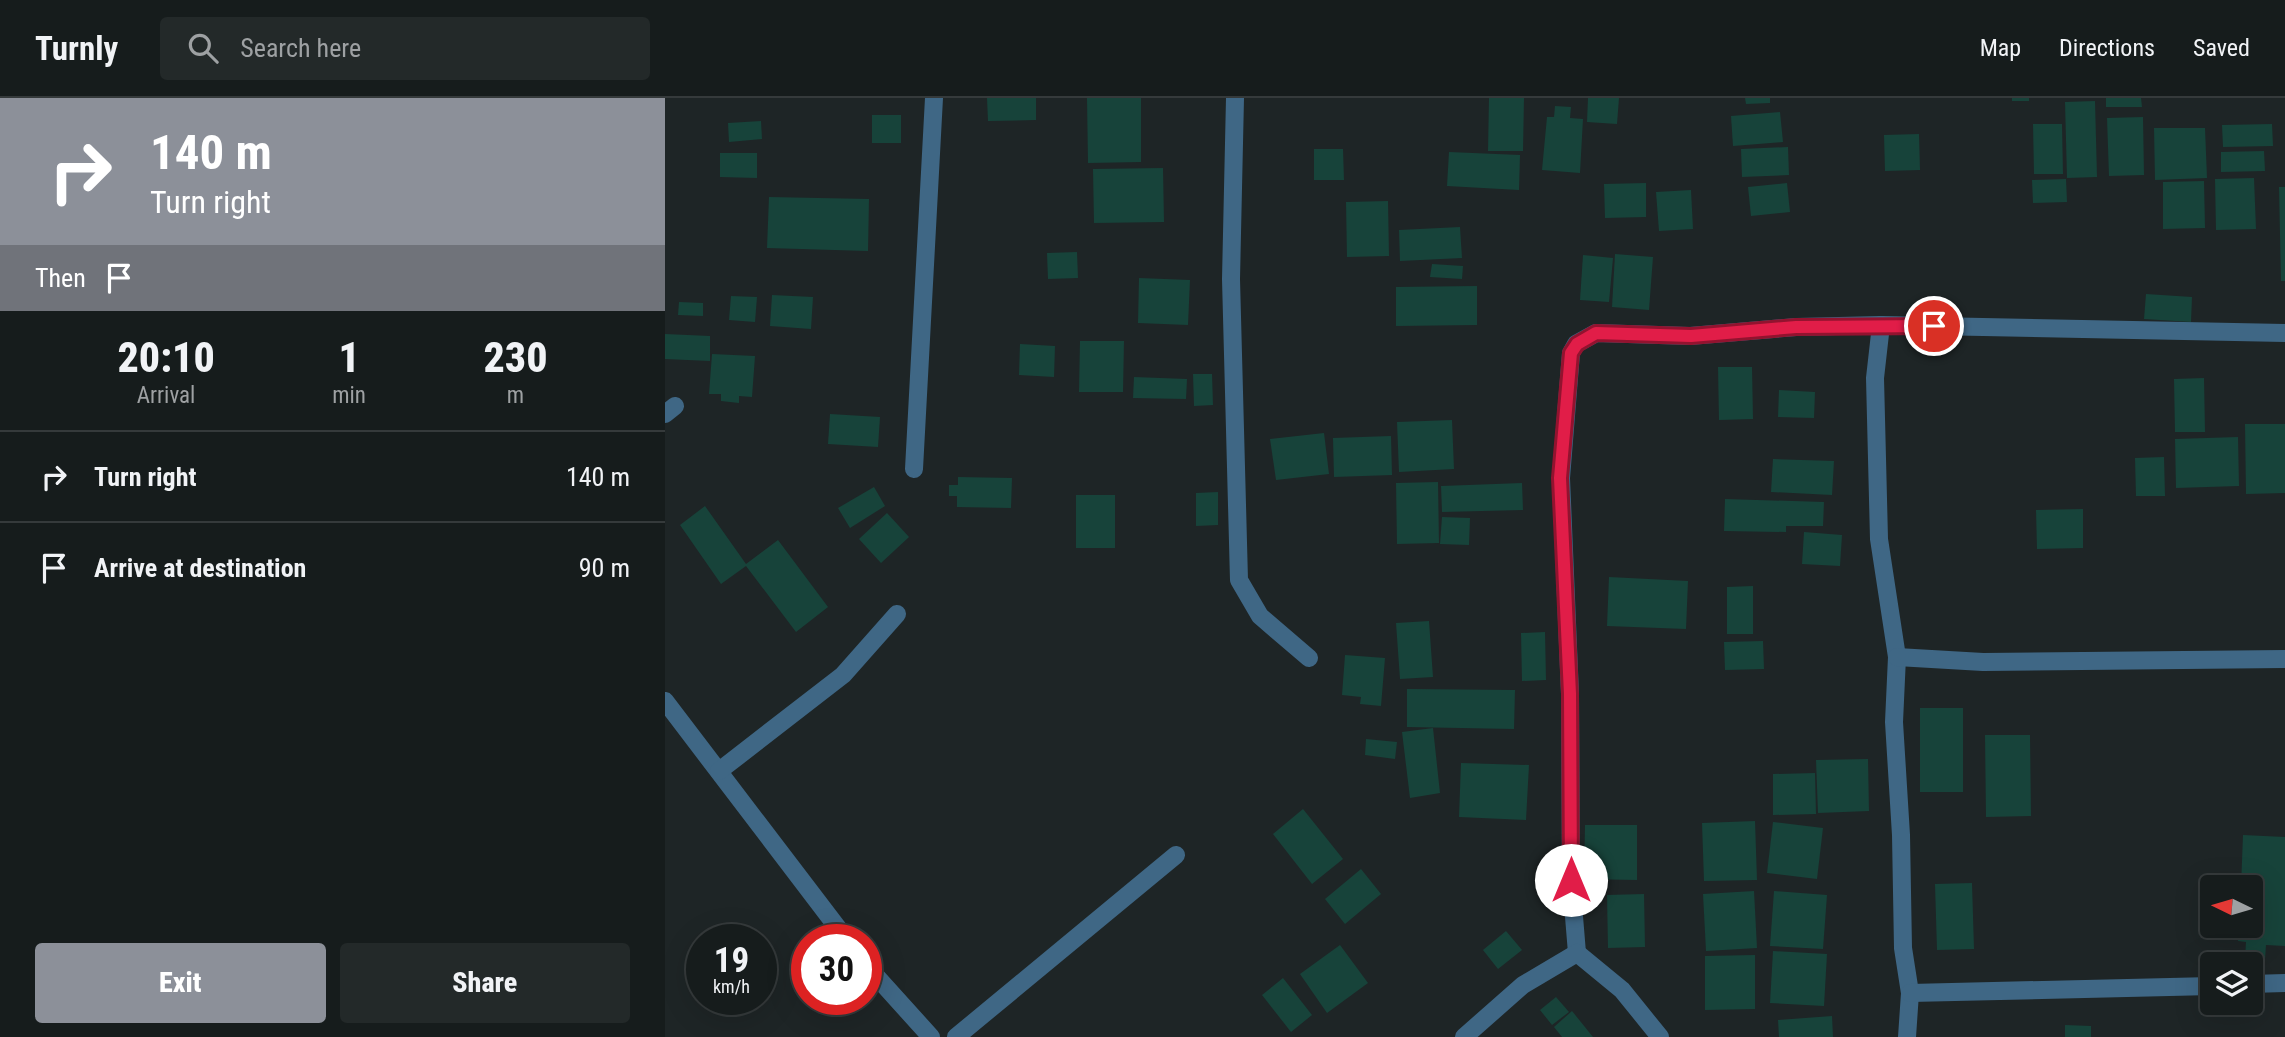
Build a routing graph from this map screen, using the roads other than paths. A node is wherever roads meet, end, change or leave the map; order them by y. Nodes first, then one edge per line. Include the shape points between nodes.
1 (933, 98) edge
2 (1235, 98) edge
3 (1881, 325) junction
4 (2285, 333) edge
5 (913, 469) dead end
6 (897, 614) dead end
7 (1896, 657) junction
8 (1309, 658) dead end
9 (2285, 659) edge
10 (665, 701) edge
11 (719, 771) junction
12 (1176, 855) dead end
13 (835, 924) edge
14 (1577, 953) junction
15 (882, 983) edge
16 (2285, 983) edge
17 (2263, 984) edge
18 (2200, 986) edge
19 (1910, 993) junction
20 (931, 1037) edge
21 (956, 1037) edge
22 (1464, 1037) edge
23 (1660, 1037) edge
24 (1907, 1037) edge

1 - 5 street
2 - 8 street via 1231,279 1239,580 1260,616
3 - 4 street
3 - 7 street via 1875,379 1879,539
3 - 14 street via 1691,336 1596,333 1571,353 1560,478
6 - 11 street via 843,676
7 - 9 street via 1983,662
7 - 19 street via 1894,722 1903,948
10 - 11 street
11 - 13 street
12 - 21 street
14 - 22 street via 1523,985
14 - 23 street via 1622,990
15 - 20 street
16 - 17 street
18 - 19 street
19 - 24 street

